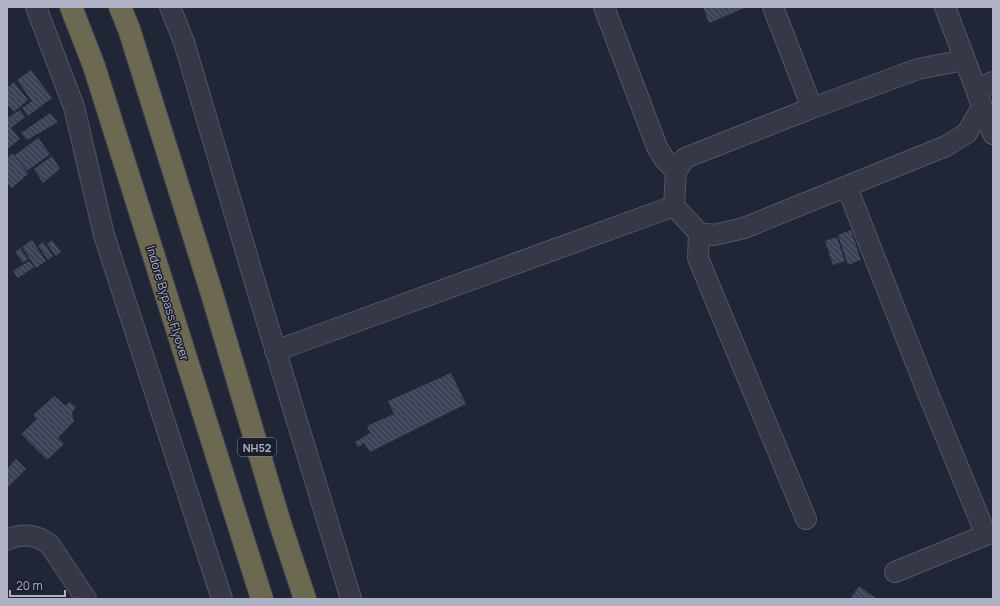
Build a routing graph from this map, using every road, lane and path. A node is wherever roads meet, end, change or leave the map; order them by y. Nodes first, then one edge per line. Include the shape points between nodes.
1 (36, 7) edge
2 (71, 7) edge
3 (120, 7) edge
4 (170, 7) edge
5 (604, 7) edge
6 (774, 7) edge
7 (945, 7) edge
8 (964, 60) junction
9 (984, 93) edge
10 (812, 108) junction
11 (993, 134) edge
12 (676, 171) junction
13 (846, 186) junction
14 (674, 206) junction
15 (699, 233) junction
16 (275, 351) junction
17 (806, 519) dead end
18 (989, 533) edge
19 (7, 540) edge
20 (895, 572) dead end
21 (86, 599) edge
22 (222, 599) edge
23 (262, 599) edge
24 (304, 599) edge
25 (351, 599) edge

1 - 22 street via 74,107 104,235
2 - 23 highway, Indore Bypass Flyover via 94,66
3 - 24 highway, NH52 via 212,294
4 - 16 street via 184,42
5 - 12 street via 657,147
6 - 10 street
7 - 8 street
8 - 9 street
8 - 10 street via 918,69
9 - 11 street
9 - 13 street via 967,133 946,146
10 - 12 street via 685,158
12 - 14 street
13 - 15 street via 744,228 714,234
13 - 18 street via 924,386
14 - 15 street
14 - 16 street
15 - 17 street via 698,258
16 - 25 street
18 - 20 street
19 - 21 street via 14,536 42,539 50,545

